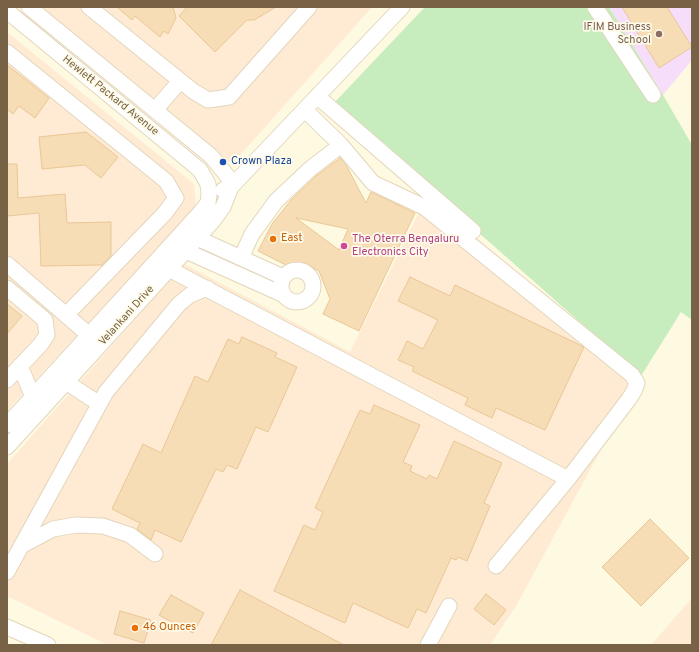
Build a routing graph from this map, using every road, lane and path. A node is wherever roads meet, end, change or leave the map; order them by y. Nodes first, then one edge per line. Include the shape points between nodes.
1 (29, 7) edge
2 (89, 7) edge
3 (309, 7) edge
4 (402, 7) edge
5 (595, 7) edge
6 (7, 11) edge
7 (7, 52) edge
8 (180, 81) junction
9 (653, 95) dead end
10 (318, 97) junction
11 (155, 110) junction
12 (305, 110) junction
13 (341, 145) junction
14 (229, 182) junction
15 (208, 189) junction
16 (473, 231) dead end
17 (197, 238) junction
18 (186, 251) junction
19 (241, 258) junction
20 (7, 264) edge
21 (170, 269) junction
22 (283, 277) junction
23 (7, 288) edge
24 (207, 288) junction
25 (284, 295) junction
26 (66, 315) junction
27 (89, 335) junction
28 (20, 366) junction
29 (7, 380) edge
30 (66, 382) junction
31 (32, 397) junction
32 (98, 403) junction
33 (7, 425) edge
34 (7, 447) edge
35 (568, 479) junction
36 (21, 546) junction
37 (155, 554) dead end
38 (496, 566) dead end
39 (7, 572) edge
40 (450, 606) dead end
41 (7, 627) edge
42 (32, 642) edge
43 (48, 645) edge
44 (428, 645) edge

1 - 11 street, Hewlett Packard Avenue
2 - 8 street
3 - 8 street via 229,97 208,100
4 - 10 street
5 - 9 street
6 - 15 street, Hewlett Packard Avenue via 200,170
7 - 26 street via 166,181 176,198 165,213
8 - 11 street
10 - 12 street
10 - 16 street
11 - 14 street, Hewlett Packard Avenue via 211,156
12 - 13 street
12 - 14 street
13 - 19 street via 310,169 276,201 252,234
13 - 35 street via 373,183 424,207 632,375 637,383 634,391
14 - 15 street
14 - 17 street, Velankani Drive via 223,207
15 - 27 street, Velankani Drive via 208,203
17 - 18 street, Velankani Drive
17 - 19 street
18 - 21 street, Velankani Drive
18 - 25 street
19 - 22 street
20 - 26 street
21 - 24 street
21 - 30 street, Velankani Drive
22 - 25 street via 281,284
22 - 25 street via 294,270 301,271 307,274 312,284 312,290 305,299 294,302
23 - 28 street via 45,320 47,335
24 - 32 street via 190,295 179,304
24 - 35 street
26 - 27 street
27 - 31 street, Velankani Drive
28 - 29 street
28 - 31 street
30 - 32 street
30 - 34 street, Velankani Drive
31 - 33 street, Velankani Drive
32 - 36 street
35 - 38 street
36 - 37 street via 53,529 76,525 103,526 130,535
36 - 39 street
40 - 44 street
41 - 42 street
42 - 43 street

